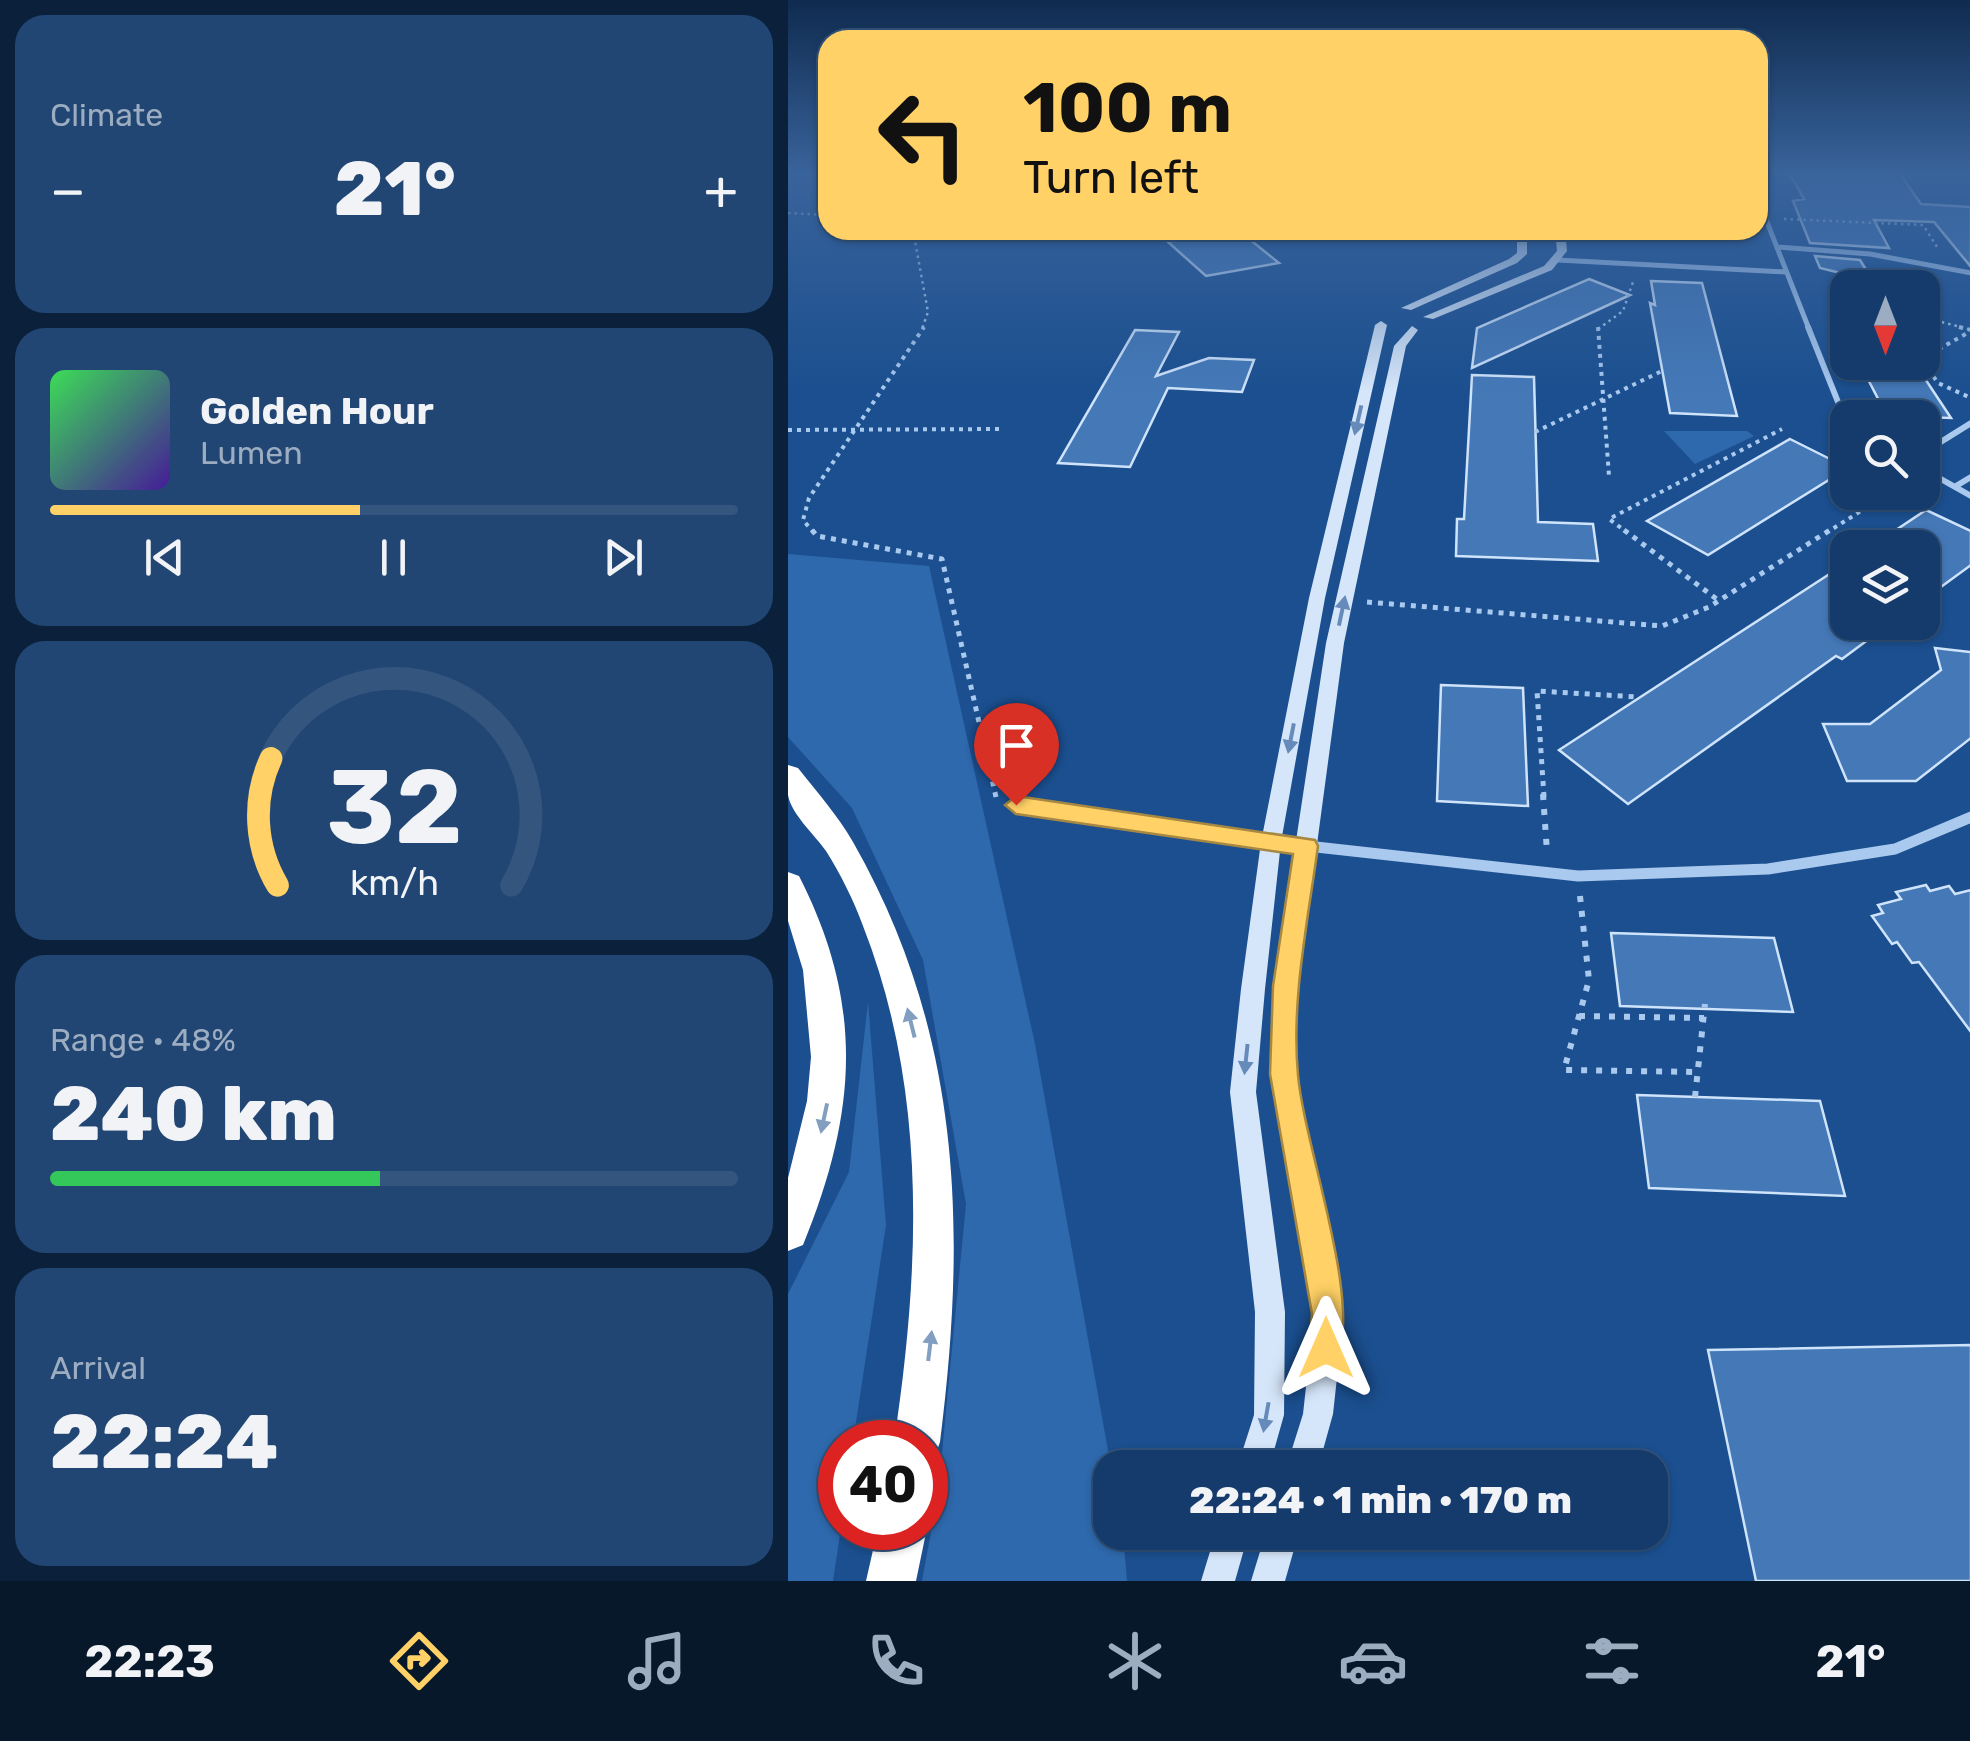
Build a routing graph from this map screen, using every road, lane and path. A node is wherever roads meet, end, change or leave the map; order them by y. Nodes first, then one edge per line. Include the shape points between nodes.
1 (915, 245) edge
2 (1522, 245) edge
3 (1559, 245) edge
4 (1936, 245) edge
5 (1777, 247) joint
6 (1558, 260) junction
7 (1628, 265) junction
8 (1951, 268) junction
9 (1786, 272) junction
10 (1970, 273) edge
11 (1416, 318) junction
12 (1940, 322) edge
13 (1382, 325) junction
14 (1970, 330) edge
15 (1940, 349) edge
16 (1664, 370) dead end
17 (1936, 380) edge
18 (1970, 398) edge
19 (1603, 399) junction
20 (1837, 400) edge
21 (1970, 423) edge
22 (857, 429) junction
23 (1001, 429) dead end
24 (1782, 429) dead end
25 (788, 430) edge
26 (1535, 432) dead end
27 (1940, 442) edge
28 (1609, 476) dead end
29 (1970, 477) edge
30 (1940, 478) edge
31 (1956, 486) junction
32 (1970, 496) edge
33 (1863, 510) edge
34 (1344, 600) junction
35 (1718, 600) junction
36 (1638, 697) dead end
37 (788, 776) edge
38 (1016, 805) dead end
39 (1000, 813) dead end
40 (1970, 817) edge
41 (1271, 842) junction
42 (1306, 846) junction
43 (1548, 875) junction
44 (788, 885) edge
45 (1592, 890) dead end
46 (1705, 1004) dead end
47 (1579, 1016) junction
48 (1704, 1018) junction
49 (1698, 1072) junction
50 (1695, 1096) dead end
51 (788, 1230) edge
52 (918, 1420) edge
53 (1258, 1450) edge
54 (1307, 1450) edge
55 (898, 1550) edge
56 (1227, 1550) edge
57 (1277, 1550) edge
58 (892, 1581) edge
59 (1218, 1581) edge
60 (1268, 1581) edge

1 - 22 path via 928,312 924,326
2 - 11 street via 1513,261
3 - 6 street
4 - 8 path
5 - 8 street
5 - 9 street
6 - 7 street
6 - 11 street
7 - 9 street
7 - 19 path via 1634,285 1629,302 1598,326
8 - 10 street
9 - 20 street
11 - 13 street
11 - 13 street via 1382,313
11 - 34 street via 1400,346
12 - 14 path
13 -> 41 street via 1318,598
14 - 15 path
16 - 19 path
17 - 18 path
19 - 26 path
19 - 28 path
21 - 27 street
22 - 23 path
22 - 25 path
22 - 39 path via 809,498 803,520 817,536 942,559
24 - 35 path via 1609,519
29 - 31 street
30 - 31 street
31 - 32 street
33 - 35 path
34 - 35 path via 1662,626
42 -> 34 street
36 - 43 path via 1537,691
52 -> 37 highway via 935,1268 926,1104 915,1038 875,911 847,856
38 - 41 street
40 - 43 street via 1895,849 1768,868
41 - 42 street
41 -> 53 street via 1243,1092 1270,1312 1269,1415
42 - 43 street
42 - 54 street via 1286,986 1284,1074 1329,1314
44 -> 51 highway via 807,920 825,980 832,1032 827,1108 806,1192
45 - 47 path via 1580,890 1589,980
46 - 48 path
47 - 48 path
47 - 49 path via 1564,1070
48 - 49 path
49 - 50 path
55 - 58 highway
56 - 59 street
57 - 60 street

